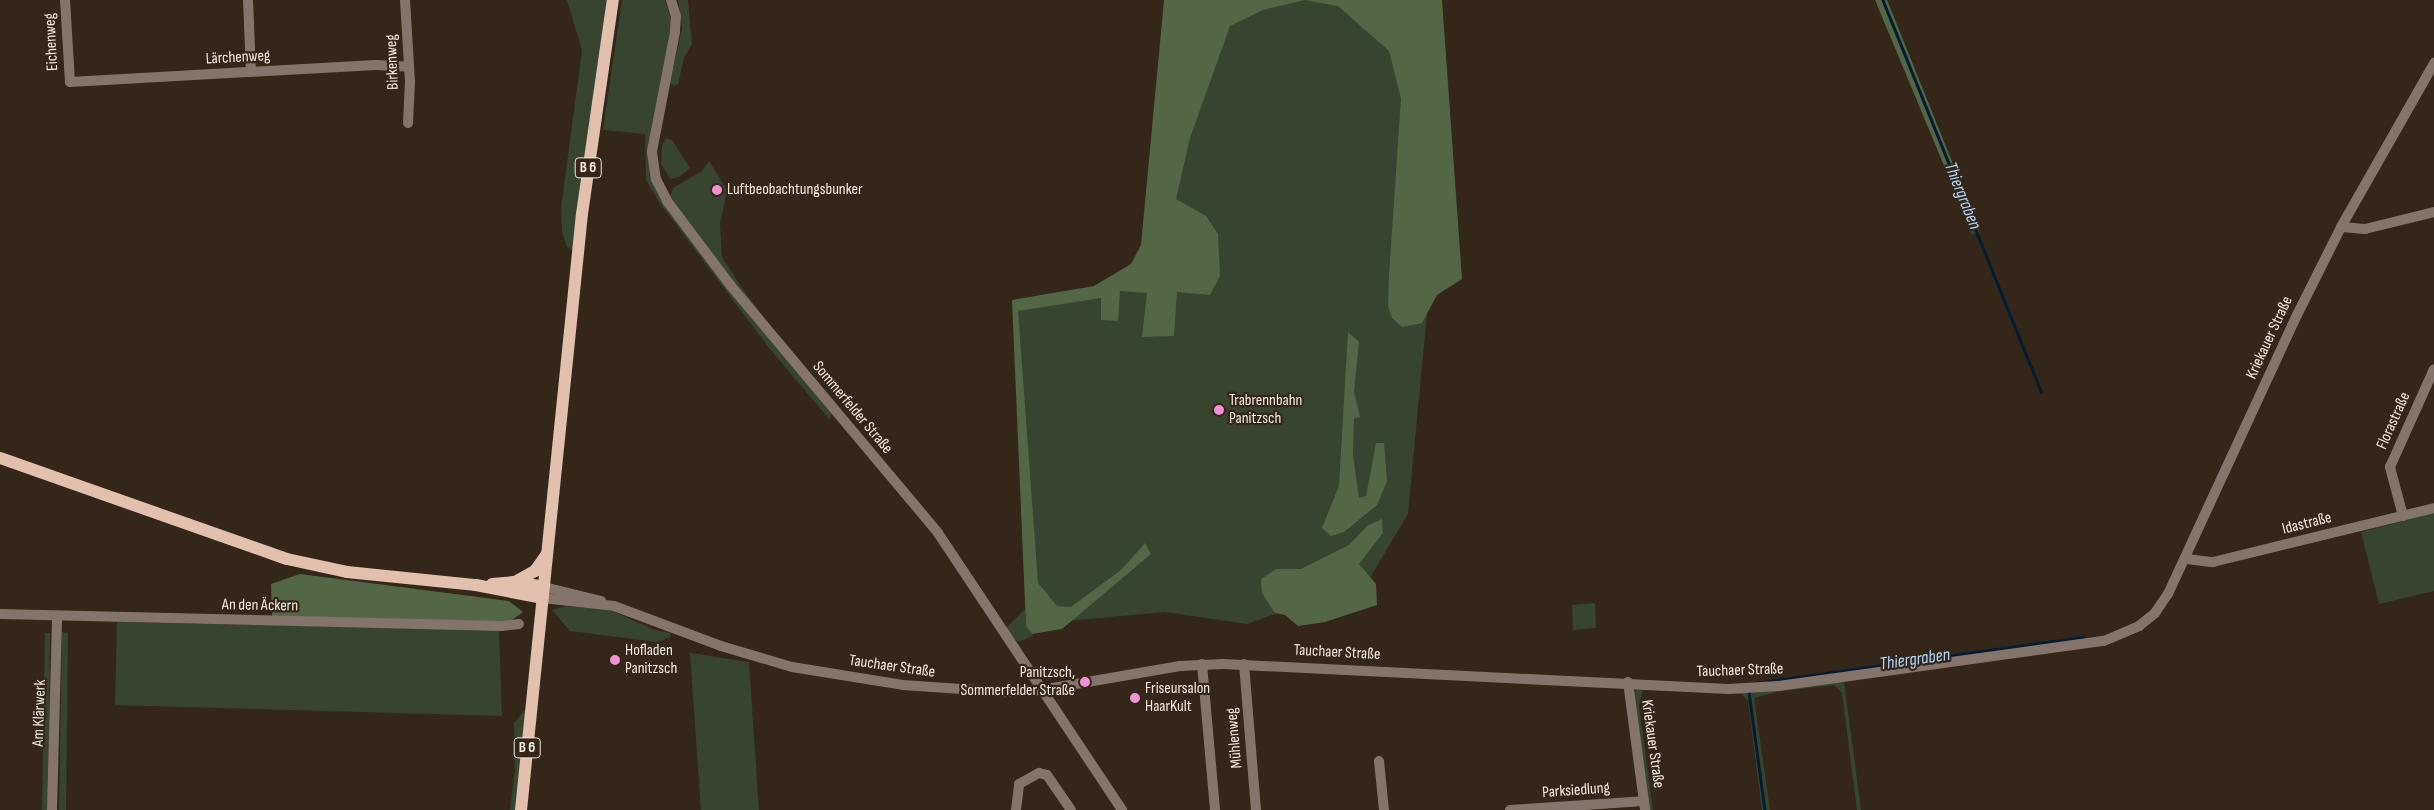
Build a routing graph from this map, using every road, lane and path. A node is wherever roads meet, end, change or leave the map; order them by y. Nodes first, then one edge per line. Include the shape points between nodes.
1 (64, 0) edge
2 (248, 0) edge
3 (405, 0) edge
4 (613, 0) edge
5 (670, 0) edge
6 (2434, 63) edge
7 (409, 67) junction
8 (251, 72) junction
9 (70, 82) joint
10 (408, 123) dead end
11 (2434, 212) edge
12 (2341, 227) junction
13 (2434, 370) edge
14 (0, 458) edge
15 (2434, 508) edge
16 (2403, 516) junction
17 (546, 555) junction
18 (2186, 558) junction
19 (514, 582) junction
20 (476, 585) junction
21 (543, 592) junction
22 (0, 614) edge
23 (57, 616) junction
24 (519, 624) dead end
25 (2139, 626) joint
26 (1202, 664) junction
27 (1244, 664) junction
28 (1628, 682) junction
29 (1041, 690) junction
30 (1379, 761) dead end
31 (1645, 806) edge
32 (52, 810) edge
33 (521, 810) edge
34 (1016, 810) edge
35 (1071, 810) edge
36 (1122, 810) edge
37 (1215, 810) edge
38 (1256, 810) edge
39 (1384, 810) edge
40 (1510, 810) edge

1 - 9 street, Eichenweg
2 - 8 street
3 - 7 street, Birkenweg
4 - 17 main road, B 6 via 588,162
5 - 29 street, Sommerfelder Straße via 676,16 675,32 652,152 656,179 667,202 737,294 938,533
6 - 12 street, Kriekauer Straße
7 - 8 street, Lärchenweg via 376,65
7 - 10 street, Birkenweg
8 - 9 street, Lärchenweg
11 - 12 street via 2365,230
12 - 18 street, Kriekauer Straße
13 - 16 street, Florastraße via 2390,467
14 - 20 main road via 287,559 347,572
15 - 16 street, Idastraße
16 - 18 street, Idastraße via 2213,562
17 - 19 main road via 535,571
17 - 21 main road, B 6
18 - 25 street, Kriekauer Straße via 2162,604
19 - 20 main road
19 - 21 main road
20 - 21 main road
21 - 29 street, Tauchaer Straße via 614,606 721,646 792,667 903,686 1005,692
21 - 33 main road, B 6
22 - 23 street, An den Äckern
23 - 24 street, An den Äckern
23 - 32 street, Am Klärwerk
25 - 28 street, Tauchaer Straße via 2104,641 2076,647 1778,686 1704,688
26 - 27 street, Tauchaer Straße
26 - 29 street, Tauchaer Straße
26 - 37 street
27 - 28 street, Tauchaer Straße
27 - 38 street, Mühlenweg
28 - 31 street, Kriekauer Straße
29 - 36 street, Sommerfelder Straße
30 - 39 street
31 - 40 street, Parksiedlung
34 - 35 street via 1019,784 1039,773 1047,775

